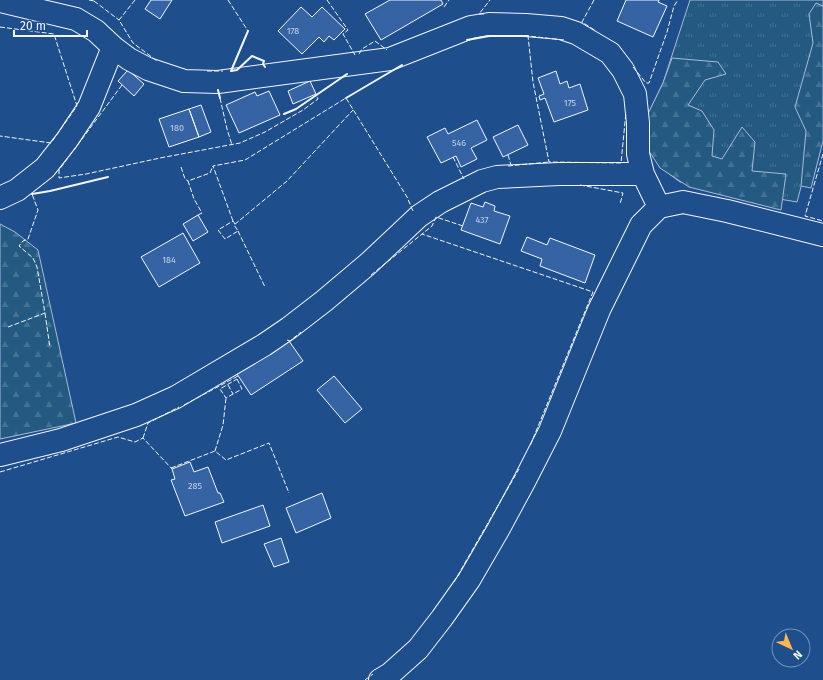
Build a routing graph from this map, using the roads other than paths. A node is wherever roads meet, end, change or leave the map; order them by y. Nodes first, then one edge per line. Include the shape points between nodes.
1 (0, 1) edge
2 (113, 47) junction
3 (643, 174) junction
4 (0, 198) edge
5 (659, 206) junction
6 (823, 235) edge
7 (0, 455) edge
8 (380, 680) edge

1 - 2 street via 76,19 96,31
2 - 3 street via 148,69 184,81 218,82 390,59 471,27 489,24 561,28 576,33 610,53 623,70 635,94 638,154
2 - 4 street via 89,107 67,140 45,168 16,190
3 - 5 street
3 - 7 street via 559,174 497,177 482,181 440,202 419,216 369,263 289,328 176,397 61,440
5 - 6 street via 683,202
5 - 8 street via 641,225 599,310 550,431 473,574 418,649

